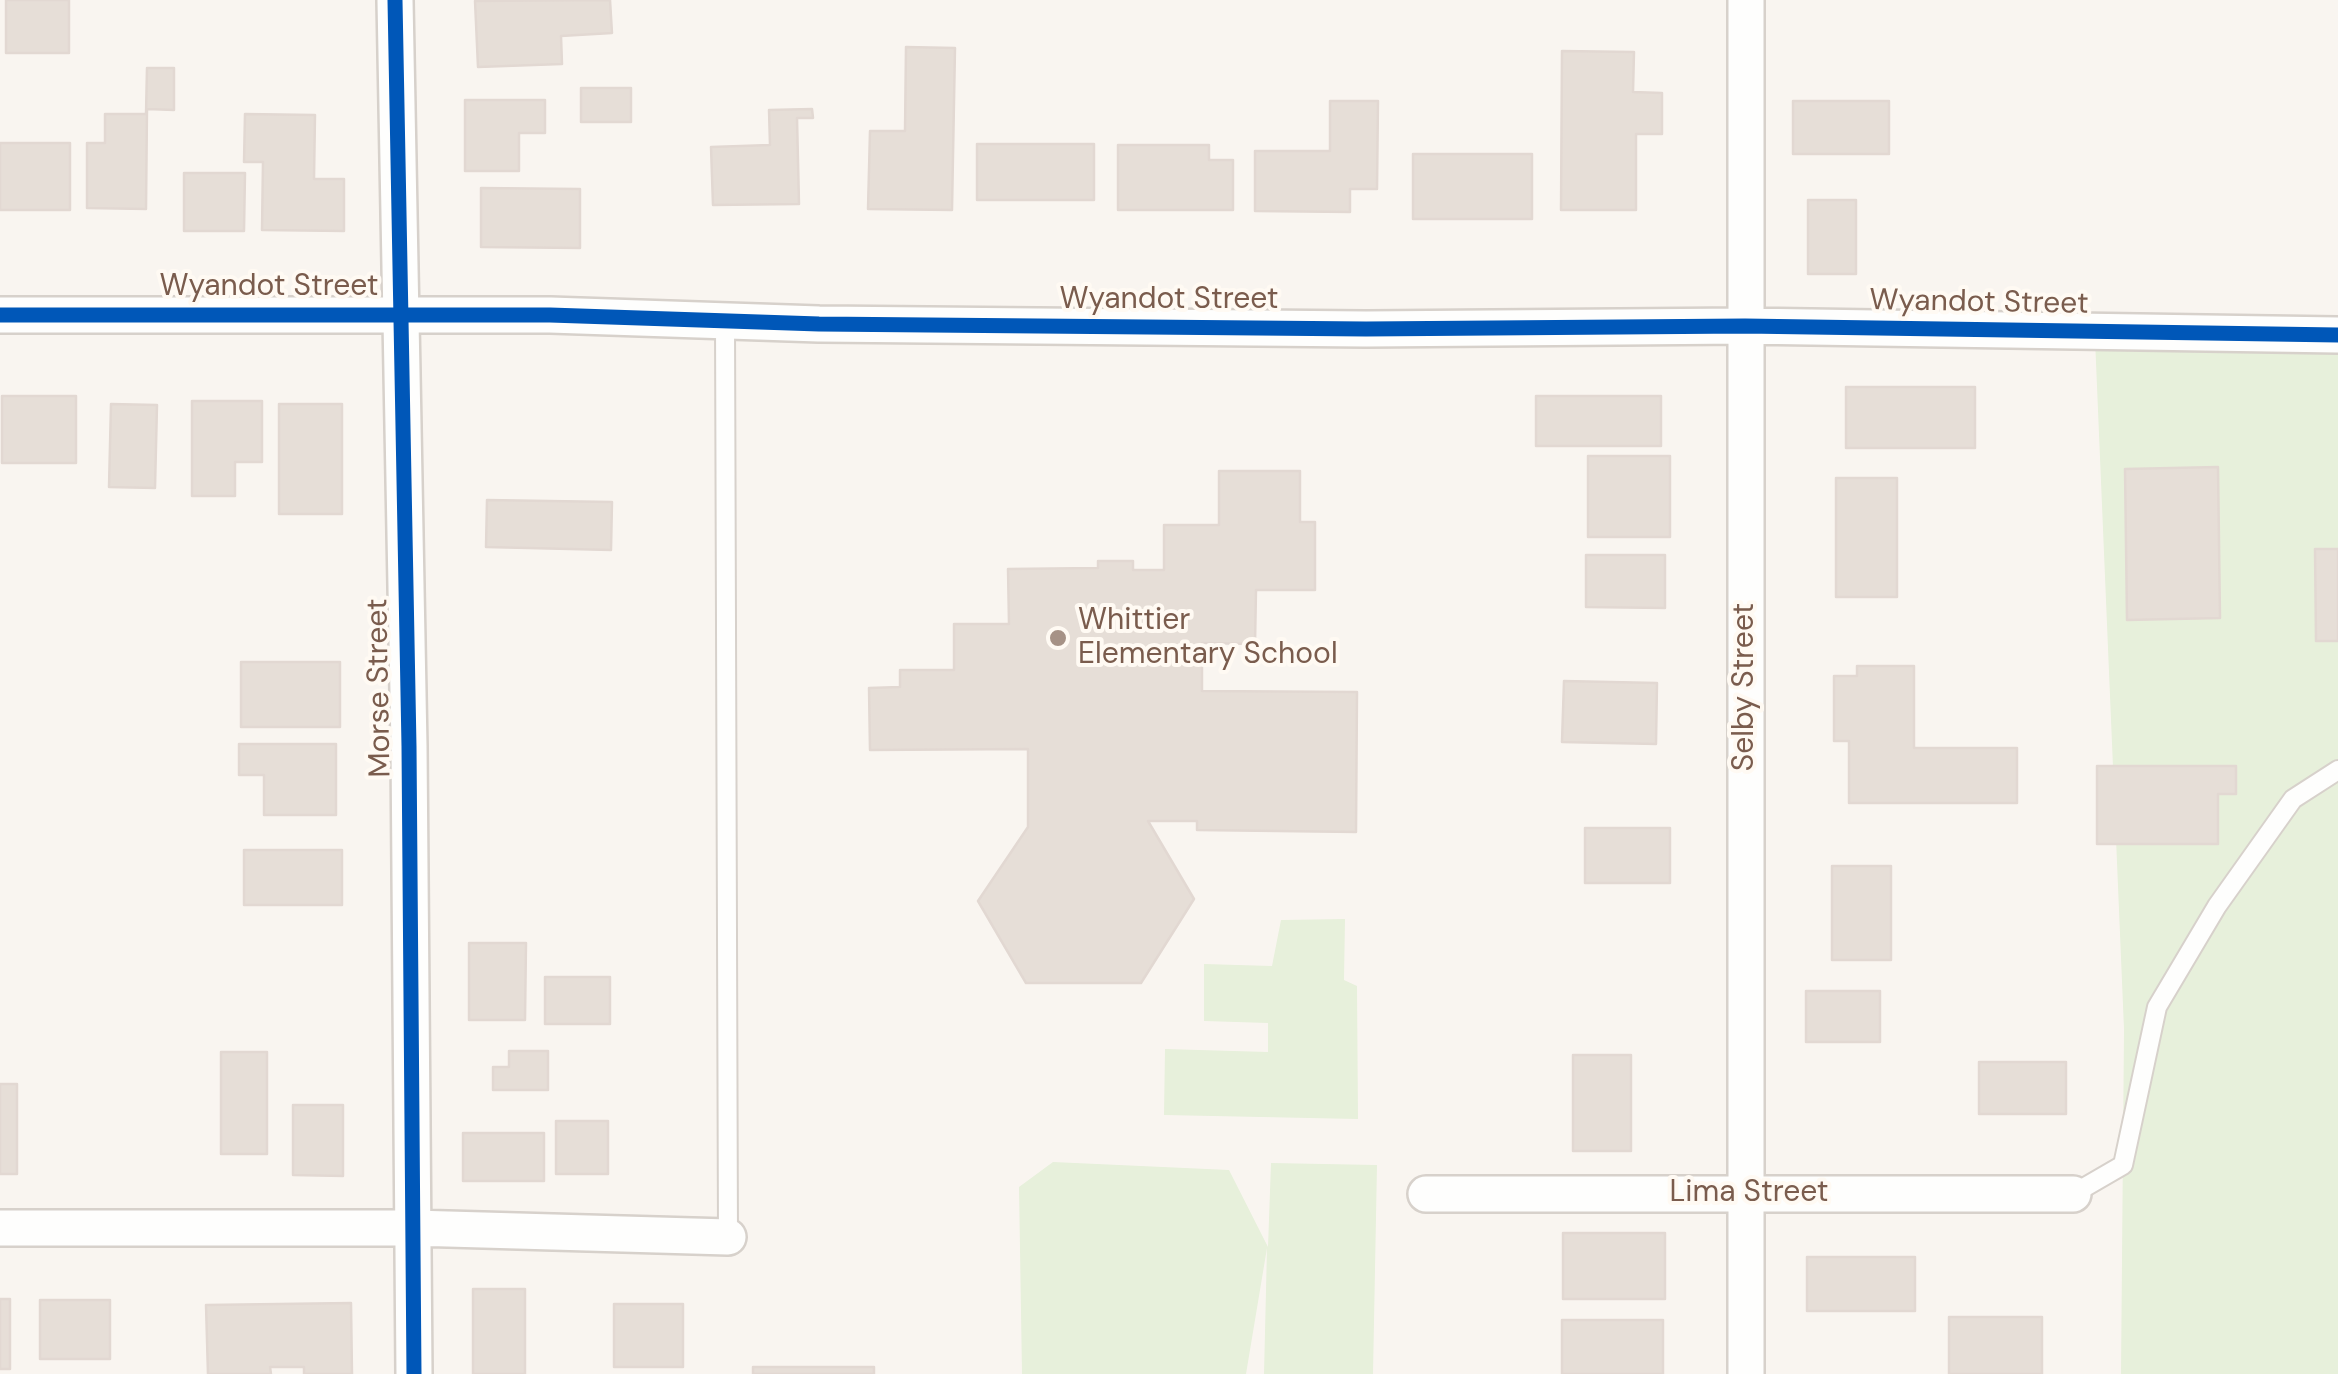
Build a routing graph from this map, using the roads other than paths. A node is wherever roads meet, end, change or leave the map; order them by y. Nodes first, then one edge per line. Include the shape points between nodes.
1 (395, 0) edge
2 (1746, 0) edge
3 (0, 315) edge
4 (399, 316) junction
5 (725, 321) junction
6 (1744, 326) junction
7 (2338, 336) edge
8 (2338, 770) edge
9 (1746, 1192) junction
10 (1426, 1194) dead end
11 (2073, 1194) joint
12 (0, 1228) edge
13 (412, 1228) junction
14 (728, 1237) joint
15 (414, 1374) edge
16 (1746, 1374) edge

1 - 4 street, Morse Street
2 - 6 street, Selby Street
3 - 4 street, Wyandot Street
4 - 5 street, Wyandot Street
4 - 13 street, Morse Street
5 - 6 street, Wyandot Street
5 - 14 lane
6 - 7 street, Wyandot Street
6 - 9 street, Selby Street
8 - 11 lane via 2293,799 2218,906 2158,1007 2123,1165
9 - 10 street, Lima Street
9 - 11 street, Lima Street
9 - 16 street, Selby Street
12 - 13 street
13 - 14 street
13 - 15 street, Morse Street

